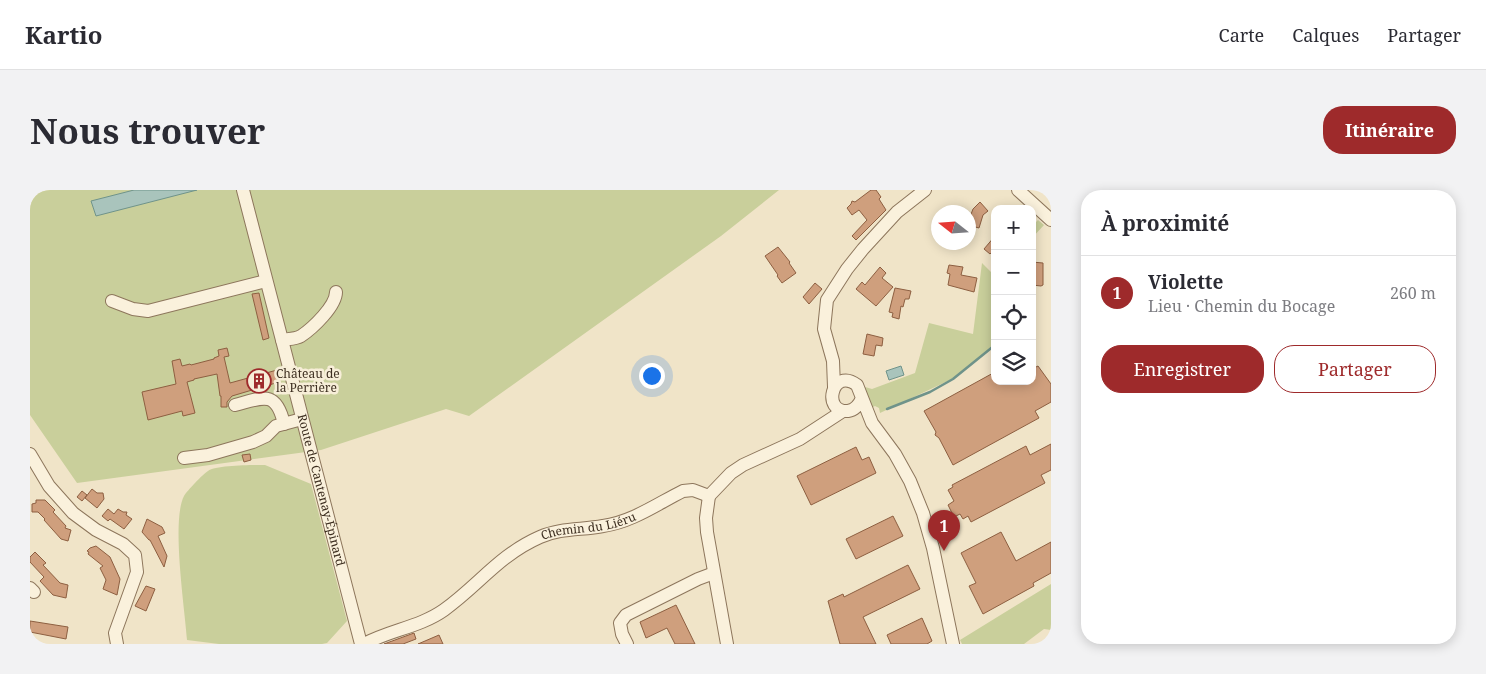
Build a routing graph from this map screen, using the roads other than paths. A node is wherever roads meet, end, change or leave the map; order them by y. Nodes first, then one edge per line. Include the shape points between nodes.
1 (243, 190) edge
2 (925, 190) edge
3 (1018, 190) edge
4 (1051, 220) edge
5 (266, 281) junction
6 (336, 292) dead end
7 (112, 301) dead end
8 (282, 340) junction
9 (833, 360) junction
10 (850, 381) junction
11 (834, 387) junction
12 (862, 398) junction
13 (832, 401) junction
14 (235, 405) dead end
15 (845, 411) junction
16 (302, 419) junction
17 (872, 423) junction
18 (284, 424) junction
19 (815, 428) junction
20 (30, 454) edge
21 (184, 458) dead end
22 (709, 496) junction
23 (714, 573) junction
24 (117, 644) edge
25 (362, 644) edge
26 (627, 644) edge
27 (727, 644) edge
28 (953, 644) edge

1 - 5 street, Route de Cantenay-Épinard
2 - 9 street via 897,212 863,249 830,294 824,312 824,328
3 - 4 street
5 - 7 street via 148,310 133,309
5 - 8 street, Route de Cantenay-Épinard
6 - 8 street via 330,308 300,337
8 - 16 street, Route de Cantenay-Épinard
9 - 10 street
9 - 11 street
10 - 11 street via 842,381
10 - 12 street via 860,388
11 - 13 street
12 - 15 street via 857,407
12 - 17 street
13 - 15 street
13 - 19 street
14 - 18 street via 263,398 274,401
15 - 17 street
15 - 19 street
16 - 18 street
16 - 25 street, Route de Cantenay-Épinard
17 - 28 street via 895,454 923,513
18 - 21 street via 253,442
19 - 22 street via 800,439 731,472
20 - 24 street via 49,486 73,512 135,555 137,572 115,633
22 - 23 street via 706,518
22 - 25 street, Chemin du Liéru via 693,490 682,491 624,521 542,536 516,549 443,610 425,621
23 - 26 street via 626,615 620,623
23 - 27 street

